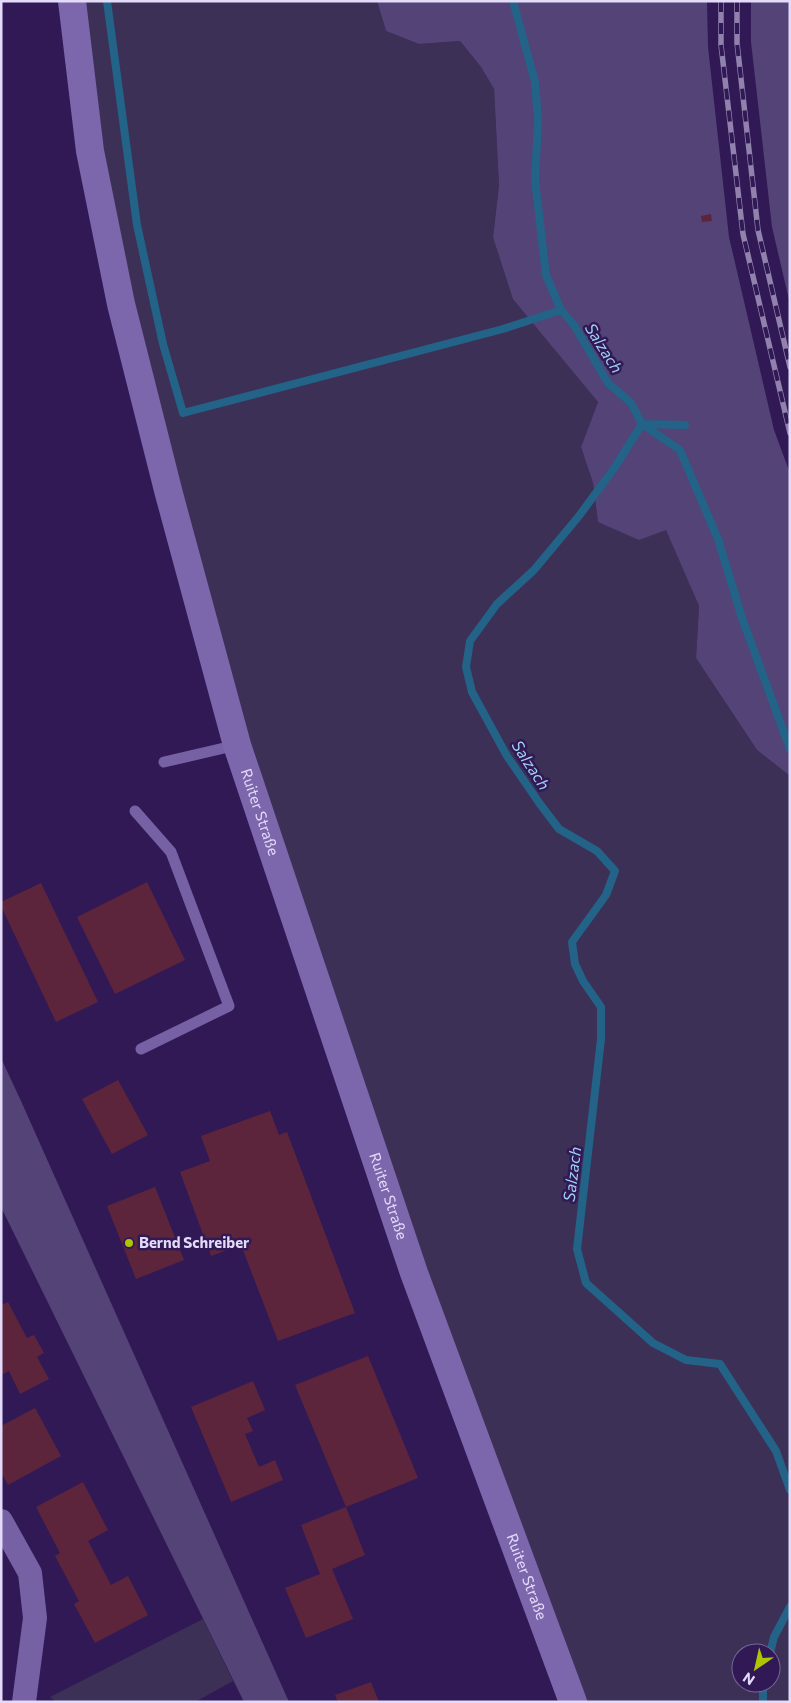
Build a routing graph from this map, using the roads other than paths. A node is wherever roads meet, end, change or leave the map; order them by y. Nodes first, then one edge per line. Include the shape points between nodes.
1 (72, 1) edge
2 (237, 745) junction
3 (164, 762) dead end
4 (135, 811) dead end
5 (141, 1049) dead end
6 (1, 1521) edge
7 (24, 1702) edge
8 (573, 1702) edge

1 - 2 street, Ruiter Straße via 90,151 121,304 168,494
2 - 3 lane
2 - 8 street, Ruiter Straße via 414,1273
4 - 5 lane via 171,852 229,1006
6 - 7 street via 30,1573 35,1618

